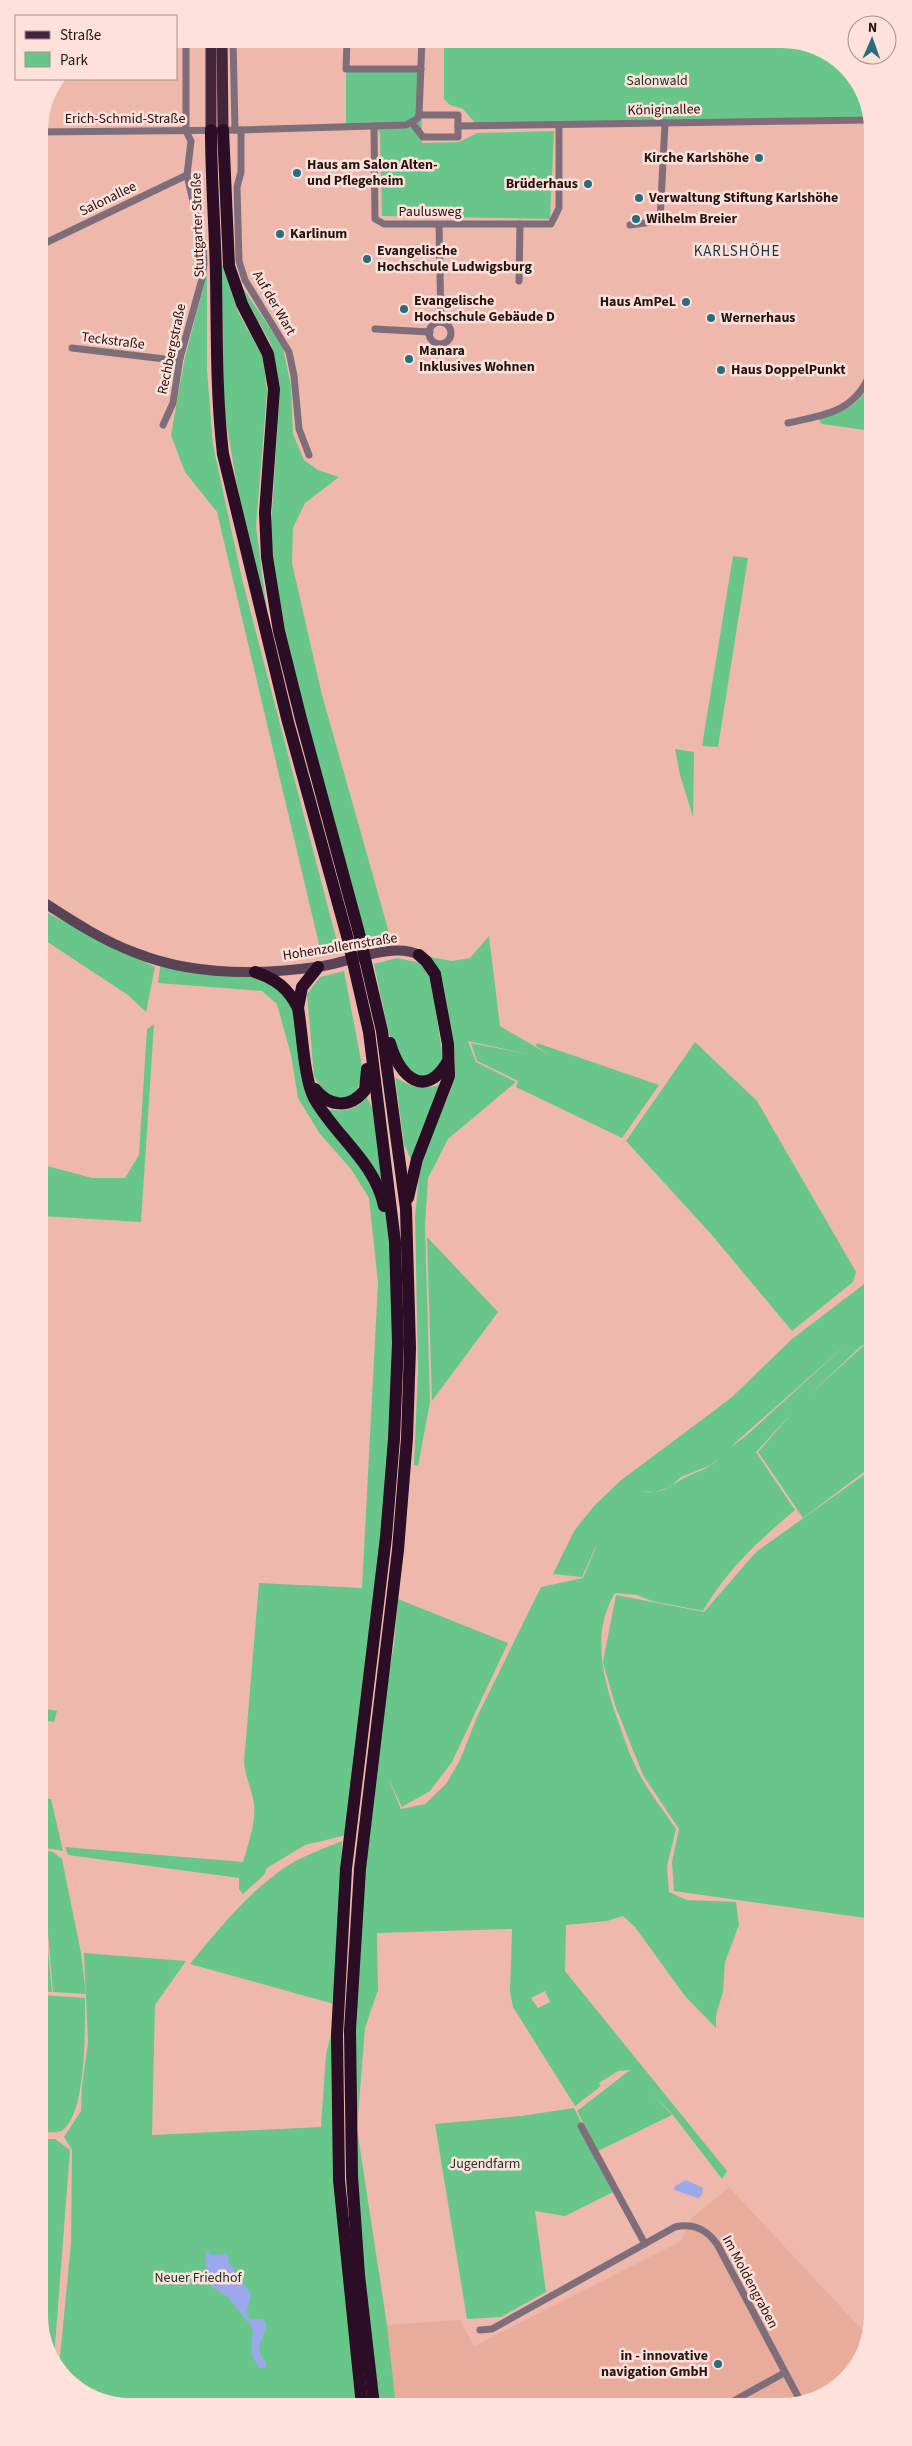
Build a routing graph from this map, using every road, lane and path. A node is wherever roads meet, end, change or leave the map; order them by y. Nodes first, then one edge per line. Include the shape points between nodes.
1 (186, 48) edge
2 (212, 48) edge
3 (223, 48) edge
4 (233, 48) edge
5 (347, 48) edge
6 (422, 48) edge
7 (421, 69) junction
8 (420, 115) junction
9 (864, 120) edge
10 (412, 122) junction
11 (665, 123) junction
12 (559, 125) junction
13 (374, 126) junction
14 (458, 126) junction
15 (228, 130) junction
16 (186, 131) junction
17 (48, 132) edge
18 (187, 175) junction
19 (520, 224) junction
20 (439, 225) junction
21 (630, 225) dead end
22 (48, 242) edge
23 (519, 282) dead end
24 (441, 322) junction
25 (375, 329) dead end
26 (430, 332) junction
27 (72, 348) dead end
28 (180, 358) junction
29 (864, 385) edge
30 (788, 423) dead end
31 (162, 425) dead end
32 (309, 455) dead end
33 (48, 905) edge
34 (353, 934) junction
35 (419, 955) joint
36 (318, 967) junction
37 (256, 972) junction
38 (298, 1008) junction
39 (382, 1031) junction
40 (369, 1032) junction
41 (448, 1060) junction
42 (310, 1082) junction
43 (406, 1209) junction
44 (395, 1242) junction
45 (361, 1794) junction
46 (581, 2126) dead end
47 (645, 2244) junction
48 (480, 2330) dead end
49 (784, 2373) junction
50 (798, 2397) edge
51 (361, 2398) edge
52 (373, 2398) edge
53 (739, 2398) edge

1 - 16 street
2 - 15 main road, Stuttgarter Straße
3 - 15 main road, Stuttgarter Straße
4 - 15 street, Stuttgarter Straße
5 - 7 street via 346,69
6 - 7 street
7 - 8 street
8 - 10 street
8 - 14 street via 458,115
9 - 11 street, Königinallee
10 - 13 street
10 - 14 street via 423,137 458,137
11 - 12 street, Königinallee
11 - 21 street via 660,221
12 - 14 street, Königinallee
12 - 19 street, Paulusweg via 559,208 551,224
13 - 15 street
13 - 20 street, Paulusweg via 375,219 384,224
15 - 16 street, Erich-Schmid-Straße
15 - 32 street, Auf der Wart via 241,172 237,187 239,261 245,280 289,352 300,429
15 - 34 highway, Stuttgarter Straße via 218,411 223,454 288,722
15 - 34 highway, Stuttgarter Straße via 229,266 242,304 268,354 274,389 265,513 267,557 279,631
16 - 17 street, Erich-Schmid-Straße
16 - 18 street, Rechbergstraße via 191,142
18 - 22 street, Salonallee
18 - 28 street, Rechbergstraße via 204,264
19 - 20 street, Paulusweg
19 - 23 street
20 - 24 street
24 - 26 street via 433,325
24 - 26 street via 450,329 448,340 436,342
25 - 26 street
27 - 28 street, Teckstraße via 173,360
28 - 31 street, Rechbergstraße via 173,403
29 - 30 street via 859,395 845,407
33 - 37 main road, Hohenzollernstraße via 80,926 138,954 188,966
34 - 39 highway via 370,978
34 - 40 highway via 358,981
35 - 36 main road, Hohenzollernstraße via 397,950
35 - 41 highway via 435,974
36 - 37 main road, Hohenzollernstraße
36 - 38 highway via 302,987
37 - 38 highway via 283,986
38 - 42 highway
39 - 41 highway via 390,1040 398,1066 415,1080 426,1082 436,1077
39 - 43 highway
40 - 42 highway via 367,1082 360,1096 342,1105 330,1102 321,1097
40 - 44 highway
41 - 43 highway via 449,1076 417,1159
42 - 44 highway via 313,1096 330,1122 369,1169 382,1194
43 - 45 highway via 410,1348 407,1438 398,1550
44 - 45 highway via 398,1343 394,1439
45 - 51 highway via 346,1869 336,2110 339,2189
45 - 52 highway via 360,1869 350,2021 350,2101 359,2274
46 - 47 street
47 - 48 street, Im Moldengraben via 492,2329
47 - 49 street, Im Moldengraben via 675,2226 701,2228 710,2234
49 - 50 street, Im Moldengraben
49 - 53 street

